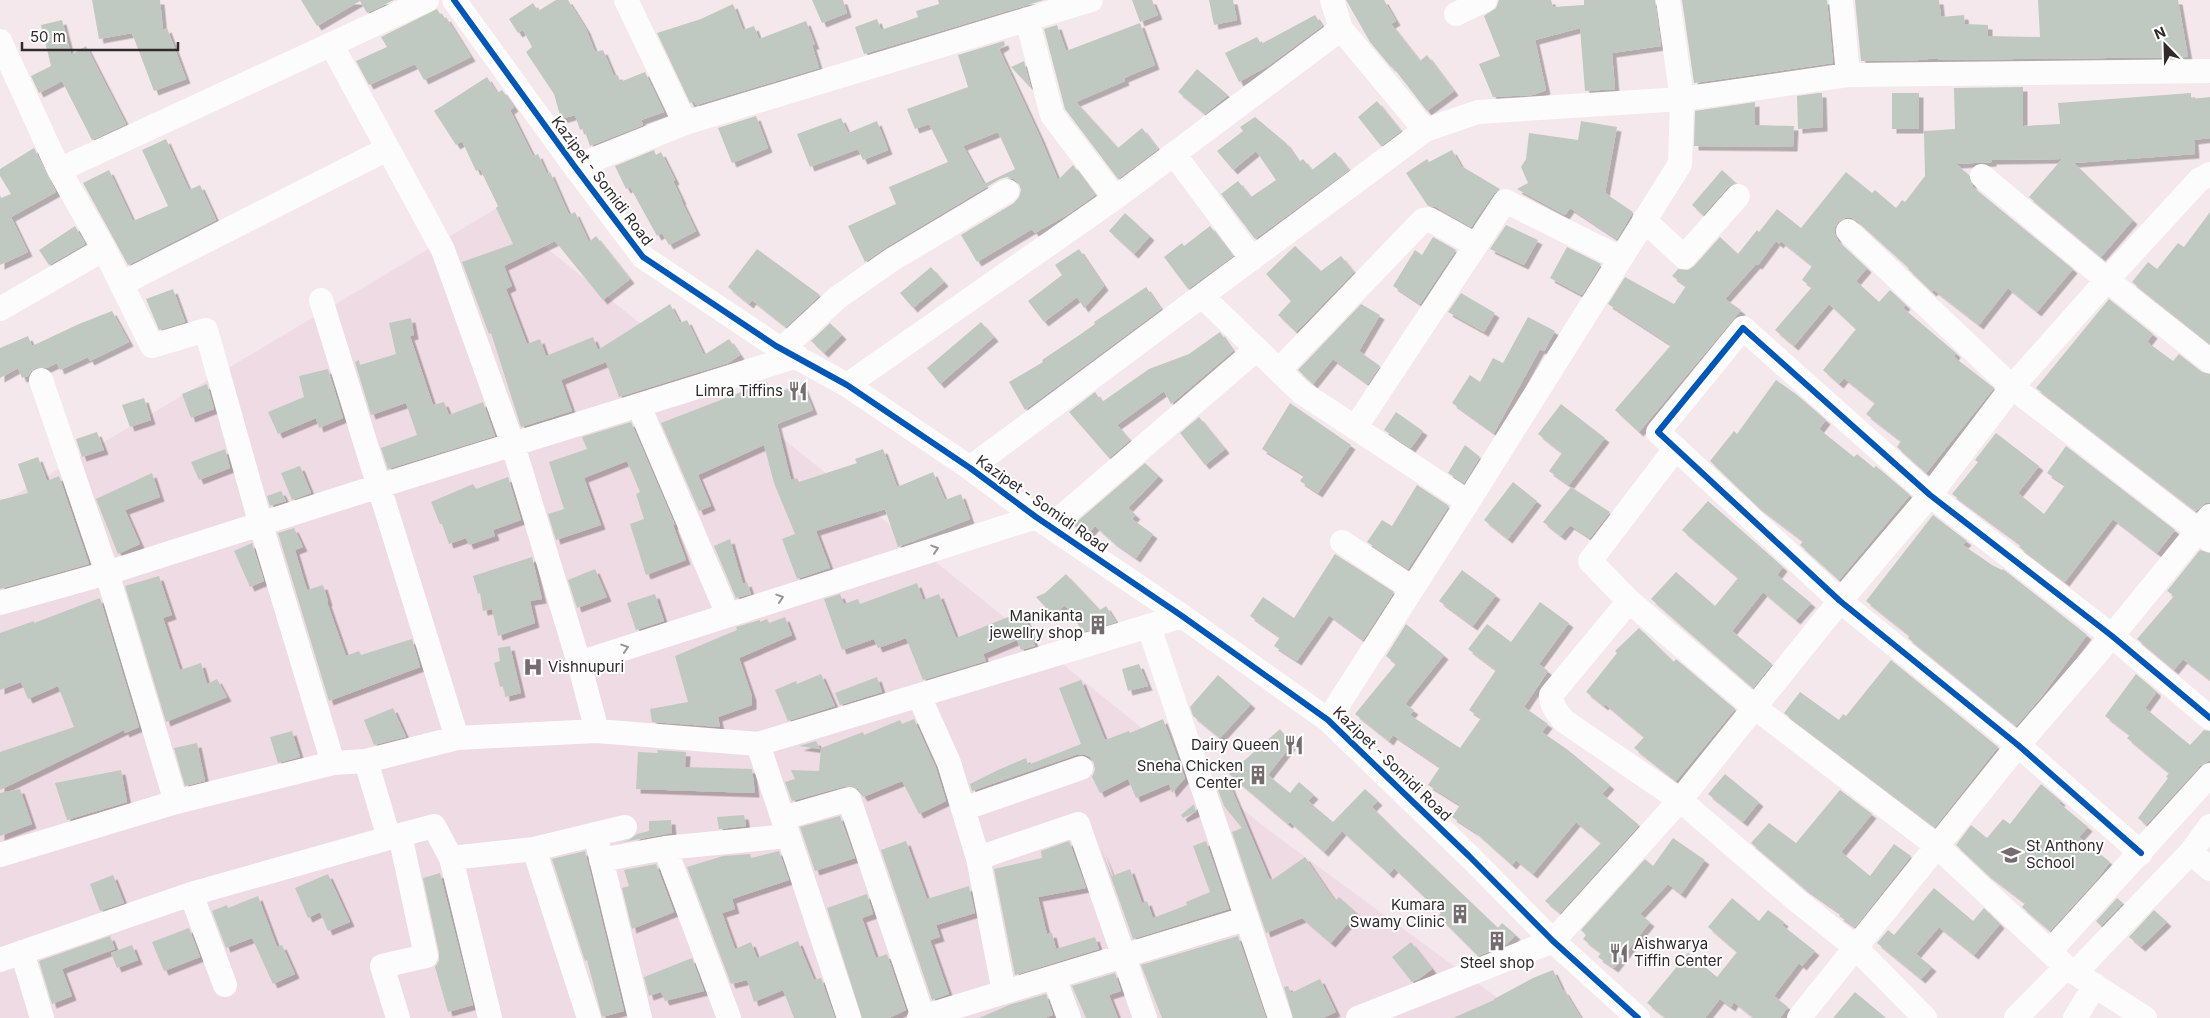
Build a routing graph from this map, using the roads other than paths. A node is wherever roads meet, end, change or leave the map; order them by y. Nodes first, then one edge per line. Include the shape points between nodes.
1 (427, 0) edge
2 (454, 0) edge
3 (626, 0) edge
4 (1091, 0) edge
5 (1332, 0) edge
6 (1485, 0) edge
7 (1668, 0) edge
8 (1841, 0) edge
9 (1456, 14) dead end
10 (1027, 20) junction
11 (1341, 29) junction
12 (0, 41) edge
13 (331, 44) junction
14 (2210, 71) edge
15 (1848, 75) junction
16 (1682, 99) junction
17 (685, 123) junction
18 (1425, 130) junction
19 (387, 148) junction
20 (1174, 154) junction
21 (575, 167) junction
22 (59, 170) junction
23 (1982, 176) dead end
24 (2206, 181) edge
25 (1007, 191) dead end
26 (1738, 196) dead end
27 (1115, 198) junction
28 (1644, 220) junction
29 (1848, 231) dead end
30 (1476, 245) junction
31 (104, 249) junction
32 (1620, 258) junction
33 (1252, 259) junction
34 (2107, 280) junction
35 (121, 284) junction
36 (1202, 296) junction
37 (321, 300) dead end
38 (0, 308) edge
39 (1257, 349) junction
40 (790, 353) junction
41 (2210, 361) edge
42 (1279, 370) junction
43 (41, 380) dead end
44 (846, 385) junction
45 (2012, 387) junction
46 (639, 406) junction
47 (1355, 428) junction
48 (513, 445) junction
49 (1676, 448) junction
50 (970, 468) junction
51 (379, 486) junction
52 (1930, 495) junction
53 (1468, 502) junction
54 (1043, 522) junction
55 (261, 525) junction
56 (2206, 529) edge
57 (1342, 542) dead end
58 (107, 573) junction
59 (1412, 588) junction
60 (1629, 601) junction
61 (1840, 601) junction
62 (0, 602) edge
63 (728, 615) junction
64 (1182, 616) junction
65 (1149, 627) junction
66 (2112, 636) junction
67 (579, 663) junction
68 (919, 696) junction
69 (1754, 708) junction
70 (2210, 718) edge
71 (1328, 720) junction
72 (597, 732) junction
73 (457, 738) junction
74 (758, 744) junction
75 (2018, 745) junction
76 (366, 762) junction
77 (333, 763) junction
78 (1080, 768) dead end
79 (2210, 776) edge
80 (1680, 800) junction
81 (176, 802) junction
82 (963, 809) junction
83 (2210, 826) edge
84 (625, 827) dead end
85 (785, 827) junction
86 (595, 834) junction
87 (394, 837) junction
88 (1937, 846) junction
89 (534, 848) junction
90 (664, 848) junction
91 (2191, 852) junction
92 (2141, 853) junction
93 (0, 855) edge
94 (451, 858) junction
95 (978, 858) junction
96 (601, 860) junction
97 (2210, 869) edge
98 (191, 894) junction
99 (1245, 919) junction
100 (1553, 941) junction
101 (1856, 948) junction
102 (22, 952) junction
103 (1124, 956) junction
104 (0, 960) edge
105 (2072, 969) junction
106 (1054, 977) junction
107 (225, 984) dead end
108 (1004, 992) junction
109 (962, 1012) edge
110 (921, 1017) edge
111 (42, 1018) edge
112 (398, 1018) edge
113 (490, 1018) edge
114 (589, 1018) edge
115 (640, 1018) edge
116 (729, 1018) edge
117 (849, 1018) edge
118 (1069, 1018) edge
119 (1145, 1018) edge
120 (1280, 1018) edge
121 (1358, 1018) edge
122 (1638, 1018) edge
123 (1799, 1018) edge
124 (1925, 1018) edge
125 (2016, 1018) edge
126 (2076, 1018) edge
127 (2145, 1018) edge

1 - 13 street
2 - 21 street, Kazipet - Somidi Road
3 - 17 street
4 - 10 street
5 - 11 street
6 - 9 street
7 - 16 street
8 - 15 street
10 - 17 street
10 - 27 street via 1052,114
11 - 18 street
11 - 20 street
12 - 22 street
13 - 19 street
13 - 22 street
14 - 15 street
15 - 16 street
16 - 18 street via 1478,112
16 - 28 street via 1680,164
17 - 21 street
18 - 33 street
19 - 35 street
19 - 48 street via 443,250
20 - 27 street
20 - 33 street
21 - 40 street, Kazipet - Somidi Road via 643,257
22 - 31 street
23 - 34 street
24 - 34 street
25 - 40 street via 892,259 837,298
26 - 28 street via 1684,257
27 - 44 street
28 - 32 street
29 - 45 street
30 - 32 street via 1505,201
30 - 42 street via 1428,219 1423,220
30 - 47 street
31 - 35 street
31 - 38 street
32 - 53 street
33 - 36 street
34 - 41 street
34 - 45 street
35 - 55 street via 152,346 206,330
36 - 39 street
36 - 50 street
37 - 51 street
39 - 42 street
39 - 54 street
40 - 44 street, Kazipet - Somidi Road
40 - 46 street
42 - 47 street via 1301,392
43 - 58 street
44 - 50 street, Kazipet - Somidi Road
45 - 52 street
45 - 56 street
46 - 48 street
46 - 63 street
47 - 53 street
48 - 51 street
48 - 67 street
49 - 52 street via 1658,432 1743,328
49 - 60 street via 1590,561
49 - 61 street
50 - 54 street, Kazipet - Somidi Road
51 - 55 street
51 - 73 street
52 - 61 street
52 - 66 street
53 - 59 street
63 -> 54 street
54 - 64 street, Kazipet - Somidi Road
55 - 58 street
55 - 77 street
56 - 66 street
57 - 59 street
58 - 62 street
58 - 81 street
59 - 71 street
60 - 69 street
60 - 80 street via 1551,695 1551,704 1564,721
61 - 69 street
61 - 75 street
67 -> 63 street
64 - 65 street
64 - 71 street, Kazipet - Somidi Road
65 - 68 street
65 - 99 street
66 - 70 street
66 - 75 street
67 - 72 street
68 - 74 street
68 - 82 street via 949,763
69 - 80 street
69 - 88 street
71 - 100 street, Kazipet - Somidi Road
72 - 73 street
72 - 74 street
73 - 76 street
74 - 85 street
75 - 88 street
75 - 92 street
76 - 77 street
76 - 87 street
77 - 81 street
78 - 82 street
79 - 92 street
80 - 100 street
80 - 101 street
81 - 93 street
82 - 95 street
83 - 91 street
84 - 86 street
85 - 90 street
85 - 110 street via 850,799
85 - 117 street
86 - 89 street
86 - 96 street
87 - 94 street via 434,826
87 - 98 street
87 - 112 street via 426,956 382,966
88 - 101 street
88 - 105 street
89 - 94 street
89 - 114 street
90 - 96 street
90 - 116 street
91 - 97 street
91 - 105 street
92 - 105 street
94 - 113 street
95 - 103 street via 1078,824
95 - 108 street
96 - 115 street
98 - 102 street
98 - 107 street
99 - 103 street
99 - 120 street
100 - 121 street
100 - 122 street, Kazipet - Somidi Road
101 - 123 street
101 - 124 street
102 - 104 street
102 - 111 street
103 - 106 street
103 - 119 street
105 - 125 street
105 - 126 street
105 - 127 street
106 - 108 street
106 - 118 street
108 - 109 street
109 - 110 street

